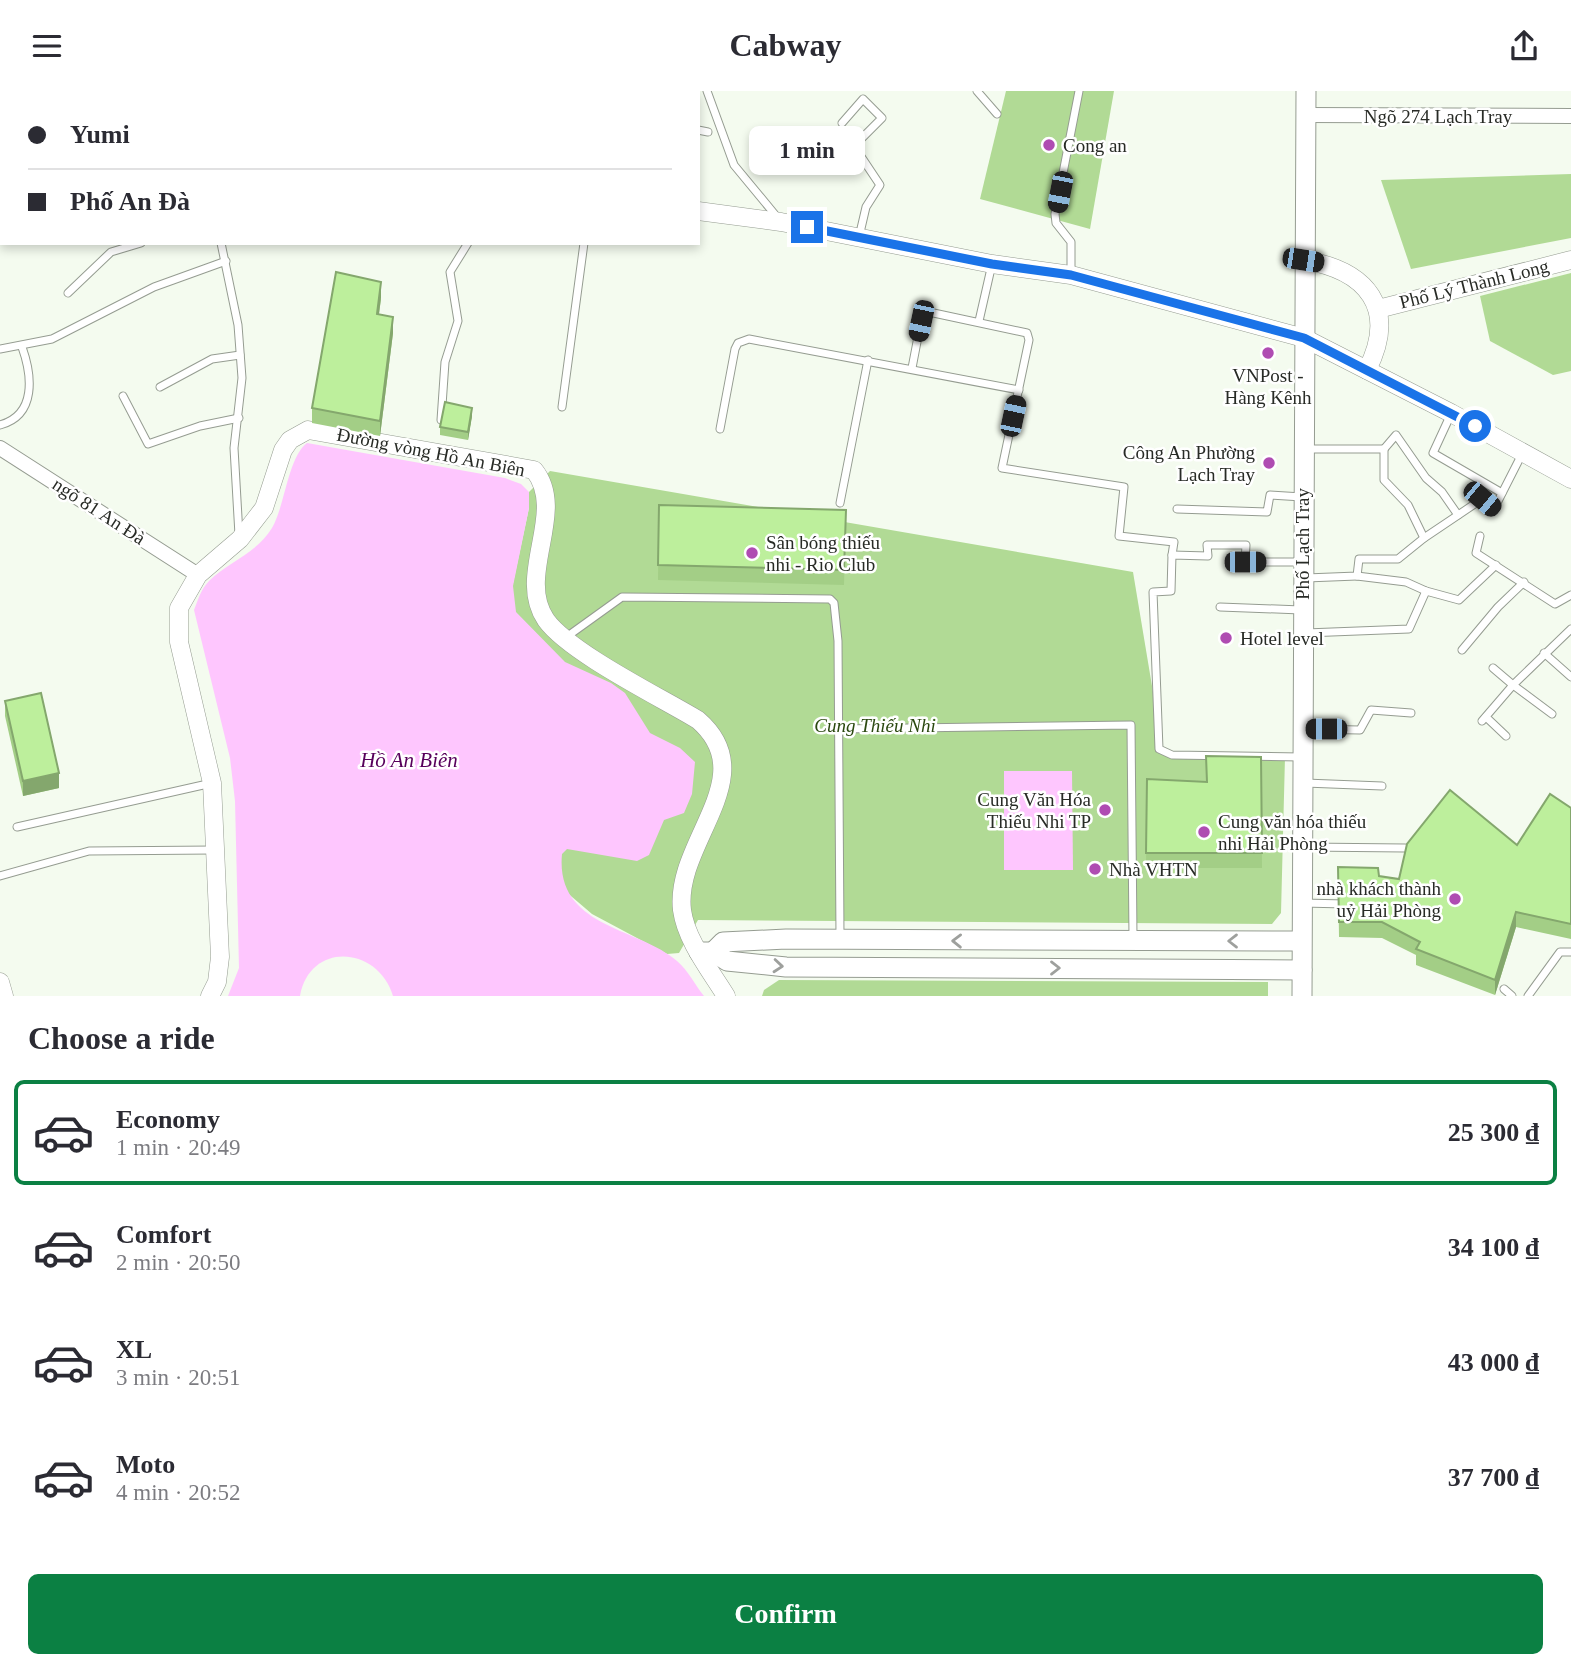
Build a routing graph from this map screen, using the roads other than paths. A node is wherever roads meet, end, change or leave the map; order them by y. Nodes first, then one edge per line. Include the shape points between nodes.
1 (708, 91) edge
2 (977, 91) edge
3 (1079, 91) edge
4 (1306, 91) edge
5 (998, 114) dead end
6 (1306, 115) junction
7 (1571, 116) edge
8 (842, 123) dead end
9 (700, 130) edge
10 (708, 132) dead end
11 (700, 211) edge
12 (781, 222) junction
13 (859, 237) junction
14 (135, 245) edge
15 (222, 245) edge
16 (467, 245) edge
17 (583, 245) edge
18 (1303, 260) junction
19 (1571, 260) edge
20 (226, 261) junction
21 (992, 264) junction
22 (1071, 275) junction
23 (68, 293) dead end
24 (1378, 309) junction
25 (979, 321) junction
26 (1304, 338) junction
27 (22, 347) junction
28 (0, 349) edge
29 (240, 355) junction
30 (868, 361) junction
31 (912, 368) junction
32 (1367, 370) junction
33 (160, 387) dead end
34 (1019, 390) junction
35 (123, 396) dead end
36 (562, 407) dead end
37 (1451, 413) junction
38 (239, 418) junction
39 (441, 420) edge
40 (0, 425) edge
41 (720, 429) dead end
42 (0, 448) edge
43 (1303, 449) junction
44 (1384, 449) junction
45 (1523, 452) junction
46 (1571, 479) edge
47 (1502, 493) junction
48 (1302, 497) junction
49 (841, 503) dead end
50 (1177, 509) dead end
51 (1458, 515) junction
52 (1480, 536) dead end
53 (1424, 538) junction
54 (240, 539) junction
55 (1172, 555) junction
56 (1496, 565) junction
57 (1302, 570) junction
58 (198, 575) junction
59 (1357, 576) junction
60 (1524, 582) junction
61 (1426, 591) junction
62 (1571, 595) edge
63 (1220, 607) dead end
64 (1302, 610) junction
65 (1571, 629) edge
66 (1301, 633) junction
67 (564, 639) junction
68 (1462, 650) dead end
69 (1544, 653) junction
70 (1493, 668) dead end
71 (1571, 677) edge
72 (1513, 685) junction
73 (1411, 713) dead end
74 (1552, 714) dead end
75 (839, 729) junction
76 (1302, 729) junction
77 (1506, 736) dead end
78 (1301, 757) junction
79 (212, 782) junction
80 (1301, 783) junction
81 (1382, 786) dead end
82 (17, 827) dead end
83 (1300, 846) junction
84 (1405, 848) edge
85 (214, 851) junction
86 (0, 876) edge
87 (1302, 902) junction
88 (1352, 904) edge
89 (839, 940) junction
90 (1301, 941) junction
91 (998, 942) junction
92 (1133, 942) junction
93 (706, 952) junction
94 (1571, 952) edge
95 (997, 968) junction
96 (1301, 970) junction
97 (0, 982) edge
98 (1504, 989) dead end
99 (1306, 994) edge
100 (4, 996) edge
101 (210, 996) edge
102 (726, 996) edge
103 (1512, 996) edge
104 (1528, 996) edge

1 - 12 lane via 734,165
2 - 5 lane
3 - 22 lane via 1055,214 1056,223 1071,242
4 - 6 main road, Phố Lạch Tray
6 - 7 street, Ngõ 274 Lạch Tray
6 - 18 main road, Phố Lạch Tray
8 - 13 lane via 863,99 882,118 855,146 880,185 866,207
9 - 10 lane
11 - 12 street
12 - 13 street
13 - 21 street
14 - 23 lane via 111,253
15 - 20 lane
16 - 39 lane via 450,272 458,321 445,362
17 - 36 lane
18 - 24 street via 1325,264 1360,283
18 - 26 main road, Phố Lạch Tray
19 - 24 street, Phố Lý Thành Long
20 - 27 lane via 154,287 52,338
20 - 29 lane
21 - 22 street
21 - 25 lane
22 - 26 street
24 - 32 street via 1382,323 1379,347
25 - 31 lane via 929,312 921,321
25 - 34 lane via 1022,330 1029,337
26 - 32 street
26 - 43 main road, Phố Lạch Tray
27 - 28 lane
27 - 40 lane via 31,372 27,405 10,422
29 - 33 lane via 212,359
29 - 38 lane
30 - 31 lane
30 - 41 lane via 743,340 735,349
30 - 49 lane
31 - 34 lane
32 - 37 street
34 - 55 lane via 1002,467 1124,487 1119,536 1174,542
35 - 38 lane via 148,444
37 - 45 street
37 - 47 lane via 1433,453
38 - 54 lane via 234,448
42 - 58 street, ngõ 81 An Đà
43 - 44 lane
43 - 48 main road, Phố Lạch Tray
44 - 51 lane via 1396,435
44 - 53 lane via 1384,480 1408,505
45 - 46 street
45 - 47 lane
47 - 51 lane via 1494,509 1482,499
48 - 50 lane via 1270,495 1266,512
48 - 57 main road, Phố Lạch Tray
51 - 53 lane
52 - 56 lane via 1476,553
53 - 59 lane via 1398,559 1359,559
54 - 58 street, Đường vòng Hồ An Biên
54 - 67 street, Đường vòng Hồ An Biên via 264,508 283,450 308,430 534,470 545,496 535,587 540,610
55 - 57 lane via 1208,556 1207,545 1246,545 1245,562
55 - 78 lane via 1171,591 1153,592 1159,749 1172,755
56 - 60 lane
56 - 61 lane via 1460,600
57 - 59 lane
57 - 64 main road, Phố Lạch Tray
58 - 79 street, Đường vòng Hồ An Biên via 178,608 179,642
59 - 61 lane via 1406,582
60 - 62 lane via 1555,604
60 - 68 lane
61 - 66 lane via 1409,629
63 - 64 lane
64 - 66 main road, Phố Lạch Tray
65 - 69 lane
66 - 76 main road, Phố Lạch Tray
67 - 75 lane via 622,597 830,599 837,619
67 - 93 street, Đường vòng Hồ An Biên via 713,733 723,776 691,854 682,898 682,912
69 - 71 lane
69 - 72 lane
70 - 72 lane
72 - 74 lane
72 - 77 lane via 1484,719
73 - 76 lane via 1371,710 1360,730
75 - 89 lane
75 - 92 lane via 1131,725
76 - 78 main road, Phố Lạch Tray
78 - 80 main road, Phố Lạch Tray
79 - 82 lane
79 - 85 street, Đường vòng Hồ An Biên
80 - 81 lane
80 - 83 main road, Phố Lạch Tray
83 - 84 lane
83 - 87 main road, Phố Lạch Tray
85 - 86 lane via 89,851
85 - 101 street, Đường vòng Hồ An Biên via 220,895 220,957
87 - 88 lane
87 - 90 main road, Phố Lạch Tray
91 -> 89 main road
89 - 93 main road via 723,942
90 -> 92 main road
90 - 96 main road, Phố Lạch Tray
91 - 92 main road
91 - 95 main road
93 -> 95 main road via 727,961 786,967
93 - 102 street, Đường vòng Hồ An Biên
94 - 104 lane via 1560,952
95 -> 96 main road
96 - 99 main road, Phố Lạch Tray
97 - 100 street
98 - 103 lane

